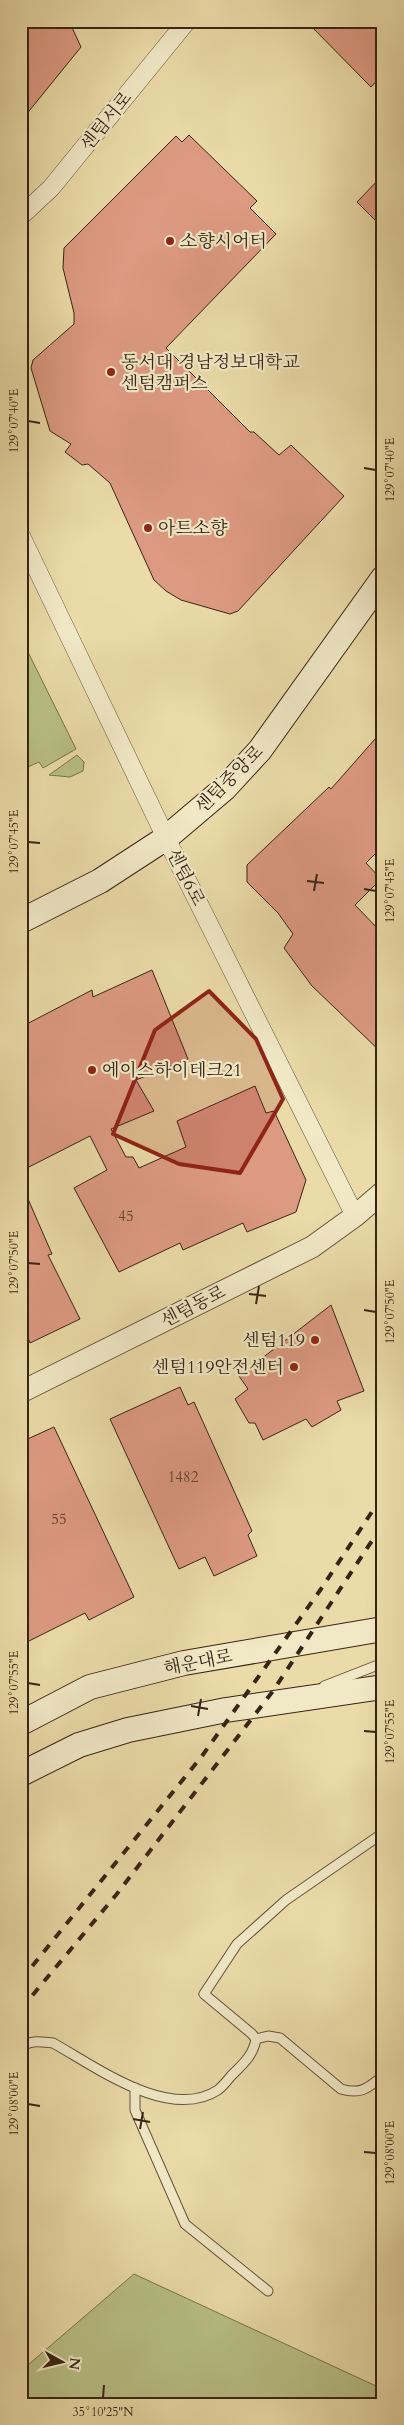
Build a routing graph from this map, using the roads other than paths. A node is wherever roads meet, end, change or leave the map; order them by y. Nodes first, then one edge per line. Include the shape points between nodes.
1 (187, 21) edge
2 (21, 216) edge
3 (21, 536) edge
4 (383, 578) edge
5 (166, 838) junction
6 (21, 921) edge
7 (383, 1192) edge
8 (355, 1216) junction
9 (21, 1392) edge
10 (383, 1629) edge
11 (383, 1663) edge
12 (383, 1687) edge
13 (284, 1702) junction
14 (21, 1723) edge
15 (21, 1774) edge
16 (383, 1833) edge
17 (256, 2039) junction
18 (21, 2048) edge
19 (383, 2076) edge
20 (135, 2088) junction
21 (268, 2291) dead end

1 - 2 street, 센텀서로 via 52,188
3 - 5 street, 센텀6로
4 - 5 main road, 센텀중앙로 via 260,750 225,788
5 - 6 main road, 센텀중앙로 via 100,880
5 - 8 street, 센텀6로
7 - 8 street, 센텀동로
8 - 9 street, 센텀동로 via 312,1247
10 - 14 main road, 해운대로 via 184,1663 90,1687
11 - 13 lane
12 - 13 main road
13 - 15 main road via 128,1730 79,1745
16 - 17 lane via 286,1900 237,1944 204,1994
17 - 19 lane via 280,2038 341,2089 366,2090
17 - 20 lane via 251,2056 218,2090 203,2097 153,2096
18 - 20 lane via 24,2044 53,2043
20 - 21 lane via 135,2110 185,2224

